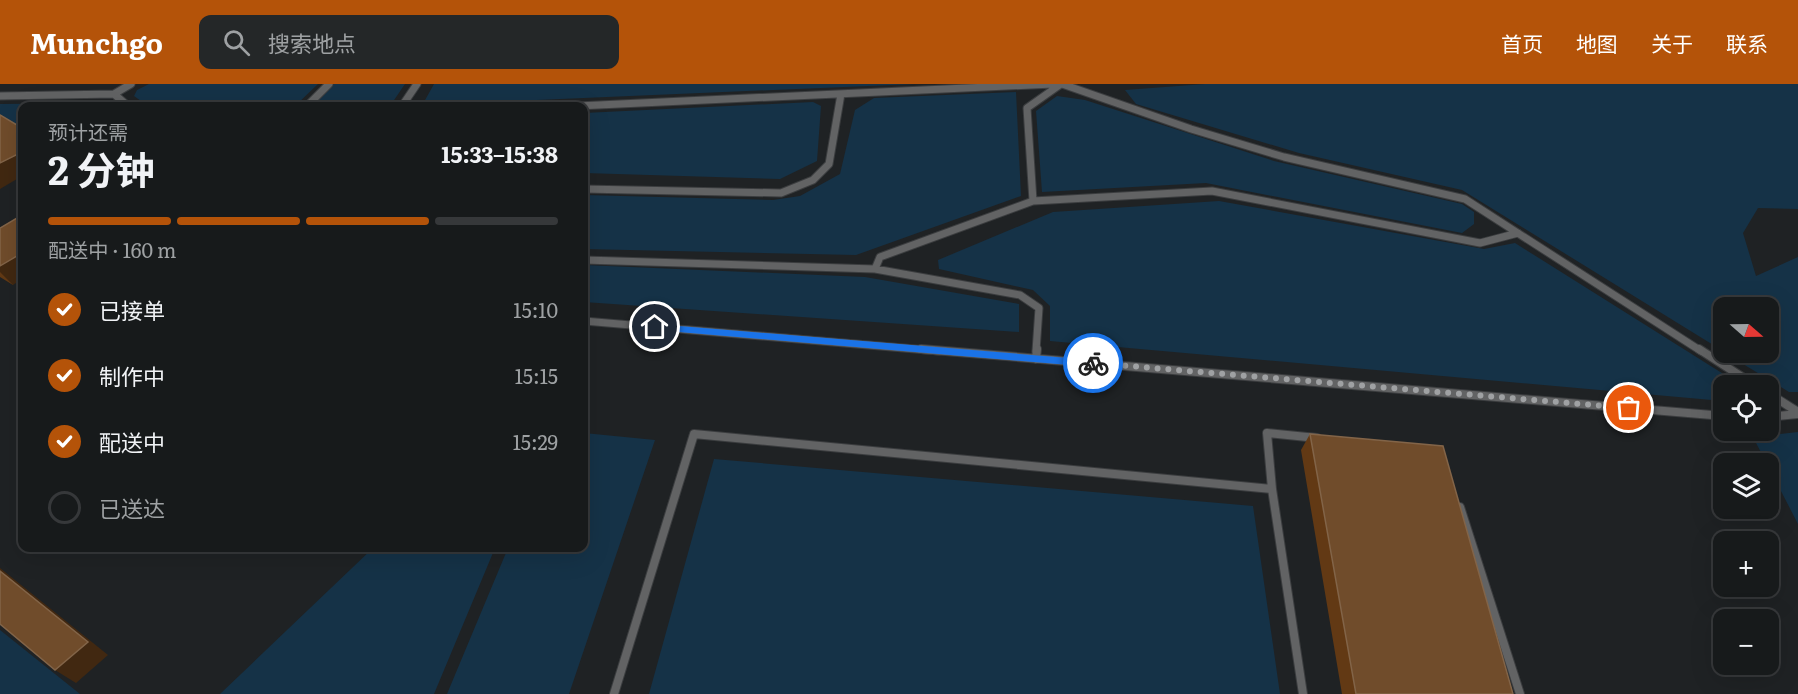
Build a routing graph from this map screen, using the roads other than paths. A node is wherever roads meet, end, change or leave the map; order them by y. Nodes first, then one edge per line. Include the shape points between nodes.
1 (131, 84) edge
2 (329, 84) edge
3 (417, 84) edge
4 (1053, 84) edge
5 (1061, 84) edge
6 (114, 94) junction
7 (841, 94) junction
8 (0, 96) edge
9 (123, 102) edge
10 (311, 102) edge
11 (405, 102) edge
12 (588, 105) edge
13 (588, 189) edge
14 (1033, 201) junction
15 (1518, 233) junction
16 (588, 260) edge
17 (875, 269) junction
18 (588, 321) edge
19 (1036, 359) junction
20 (1739, 375) edge
21 (1779, 400) edge
22 (1798, 413) edge
23 (1713, 415) edge
24 (1779, 416) edge
25 (1325, 438) edge
26 (1272, 489) junction
27 (1456, 493) edge
28 (614, 694) edge
29 (1303, 694) edge
30 (1520, 694) edge

1 - 6 lane
2 - 10 lane
3 - 11 lane
4 - 7 lane
5 - 14 lane via 1027,108
5 - 15 lane via 1284,157 1465,199
6 - 8 lane
6 - 9 lane
7 - 12 lane
7 - 13 lane via 829,164 813,180 781,193
14 - 15 lane via 1212,191 1480,243
14 - 17 lane via 880,257
15 - 20 lane
16 - 17 lane
17 - 19 lane via 1020,295 1039,308
18 - 19 lane
19 - 23 lane
21 - 22 lane
22 - 24 lane
25 - 26 lane via 1267,434
26 - 28 lane via 694,434
26 - 29 lane
27 - 30 lane

